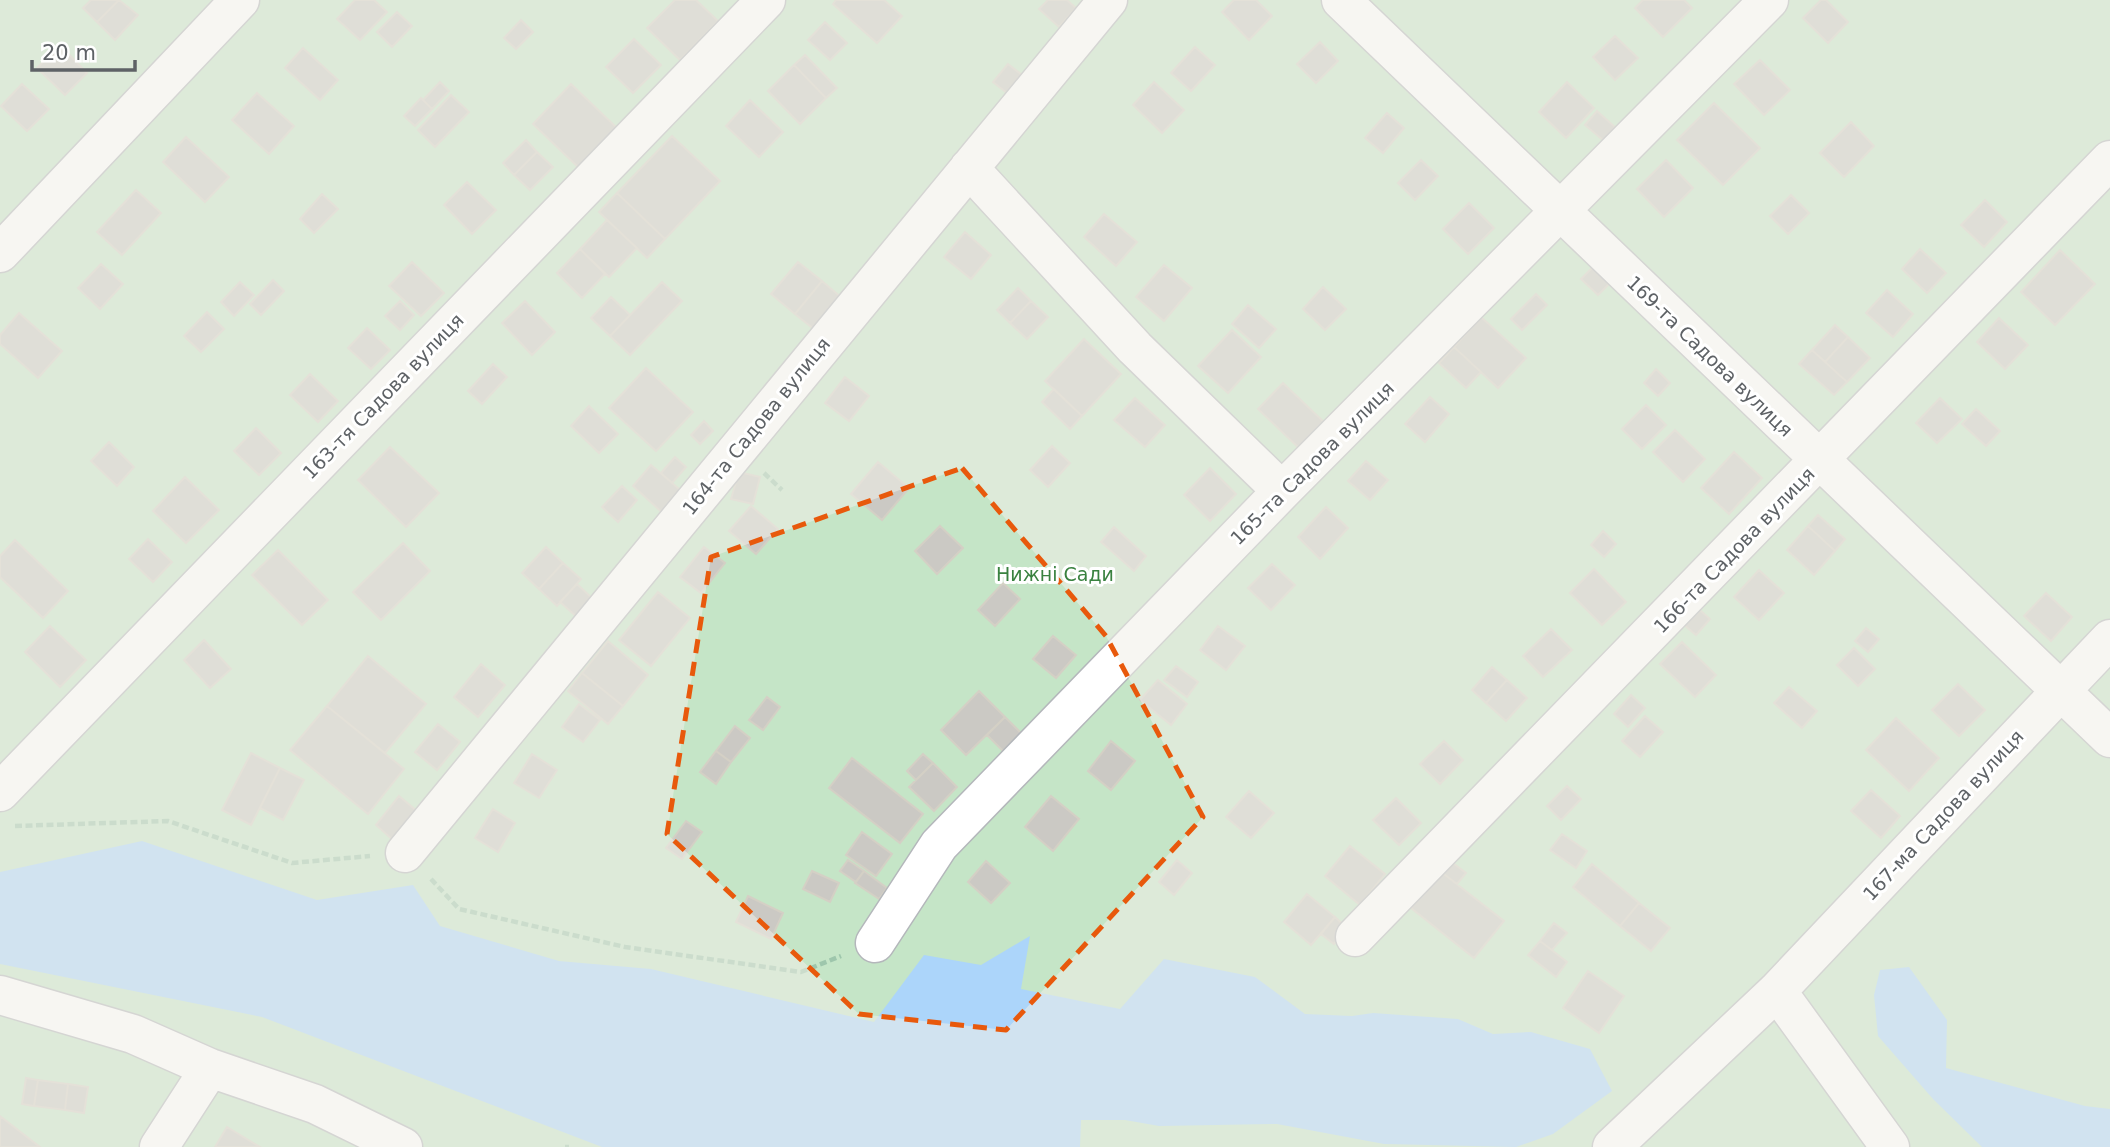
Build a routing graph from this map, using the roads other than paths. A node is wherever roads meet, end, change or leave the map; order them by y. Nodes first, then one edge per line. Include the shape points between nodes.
1 (240, 0) edge
2 (766, 0) edge
3 (1108, 0) edge
4 (1341, 0) edge
5 (1769, 0) edge
6 (2110, 160) edge
7 (969, 168) junction
8 (1562, 212) junction
9 (0, 253) edge
10 (1819, 462) junction
11 (1282, 491) junction
12 (2110, 639) edge
13 (2060, 690) junction
14 (2110, 738) edge
15 (5, 809) edge
16 (405, 852) road end
17 (1355, 937) dead end
18 (875, 943) road end
19 (1777, 992) junction
20 (0, 995) edge
21 (210, 1068) junction
22 (159, 1147) edge
23 (402, 1147) edge
24 (1612, 1147) edge
25 (1890, 1147) edge

1 - 9 street
2 - 15 street, 163-тя Садова вулиця
3 - 7 street, 164-та Садова вулиця
4 - 8 street, 169-та Садова вулиця
5 - 8 street, 165-та Садова вулиця
6 - 10 street, 166-та Садова вулиця
7 - 11 street via 1135,348
7 - 16 street, 164-та Садова вулиця
8 - 10 street, 169-та Садова вулиця
8 - 11 street, 165-та Садова вулиця
10 - 13 street, 169-та Садова вулиця
10 - 17 street, 166-та Садова вулиця
11 - 18 street, 165-та Садова вулиця via 939,845
12 - 13 street, 167-ма Садова вулиця
13 - 14 street, 169-та Садова вулиця
13 - 19 street, 167-ма Садова вулиця
19 - 24 street, 167-ма Садова вулиця
19 - 25 street
20 - 21 street via 133,1034
21 - 22 street
21 - 23 street via 315,1104

